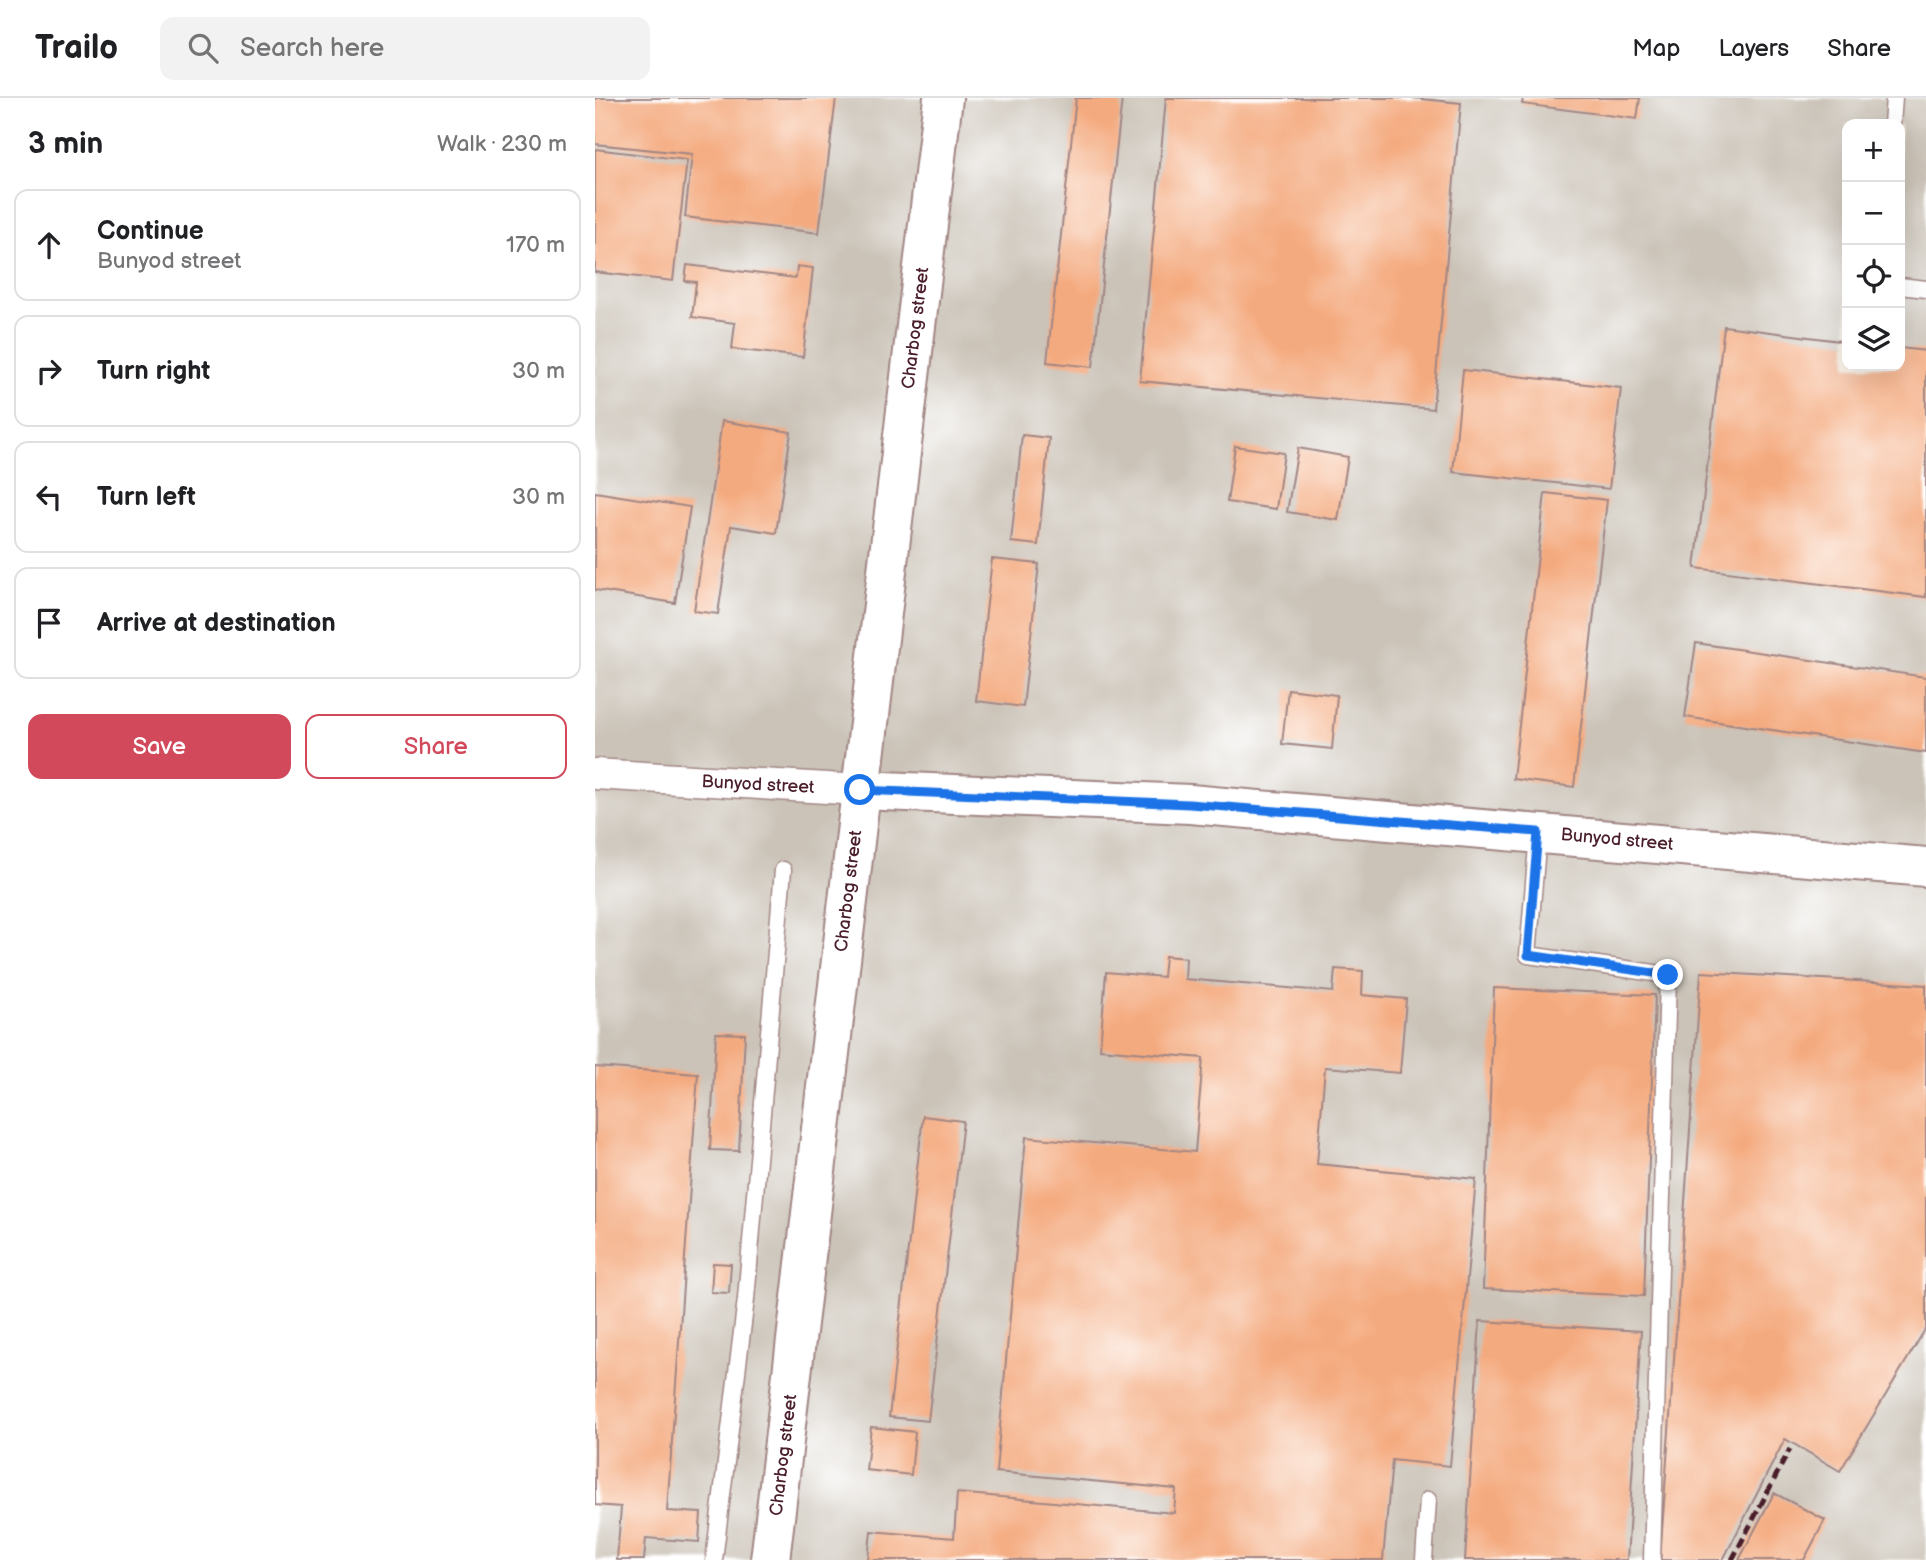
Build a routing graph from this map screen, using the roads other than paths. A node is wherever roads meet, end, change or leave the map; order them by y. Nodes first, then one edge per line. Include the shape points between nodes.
1 (943, 98) edge
2 (1894, 98) edge
3 (1892, 119) edge
4 (1905, 287) edge
5 (1926, 289) edge
6 (595, 774) edge
7 (860, 790) junction
8 (1538, 832) junction
9 (1926, 867) edge
10 (783, 870) dead end
11 (1428, 1500) dead end
12 (714, 1560) edge
13 (771, 1560) edge
14 (1424, 1560) edge
15 (1652, 1560) edge

1 - 7 street, Charbog street
2 - 3 lane
4 - 5 lane
6 - 7 street, Bunyod street
7 - 8 street, Bunyod street via 1189,804
7 - 13 street, Charbog street
8 - 9 street, Bunyod street
8 - 15 lane via 1528,955 1668,975
10 - 12 lane via 746,1299
11 - 14 lane

